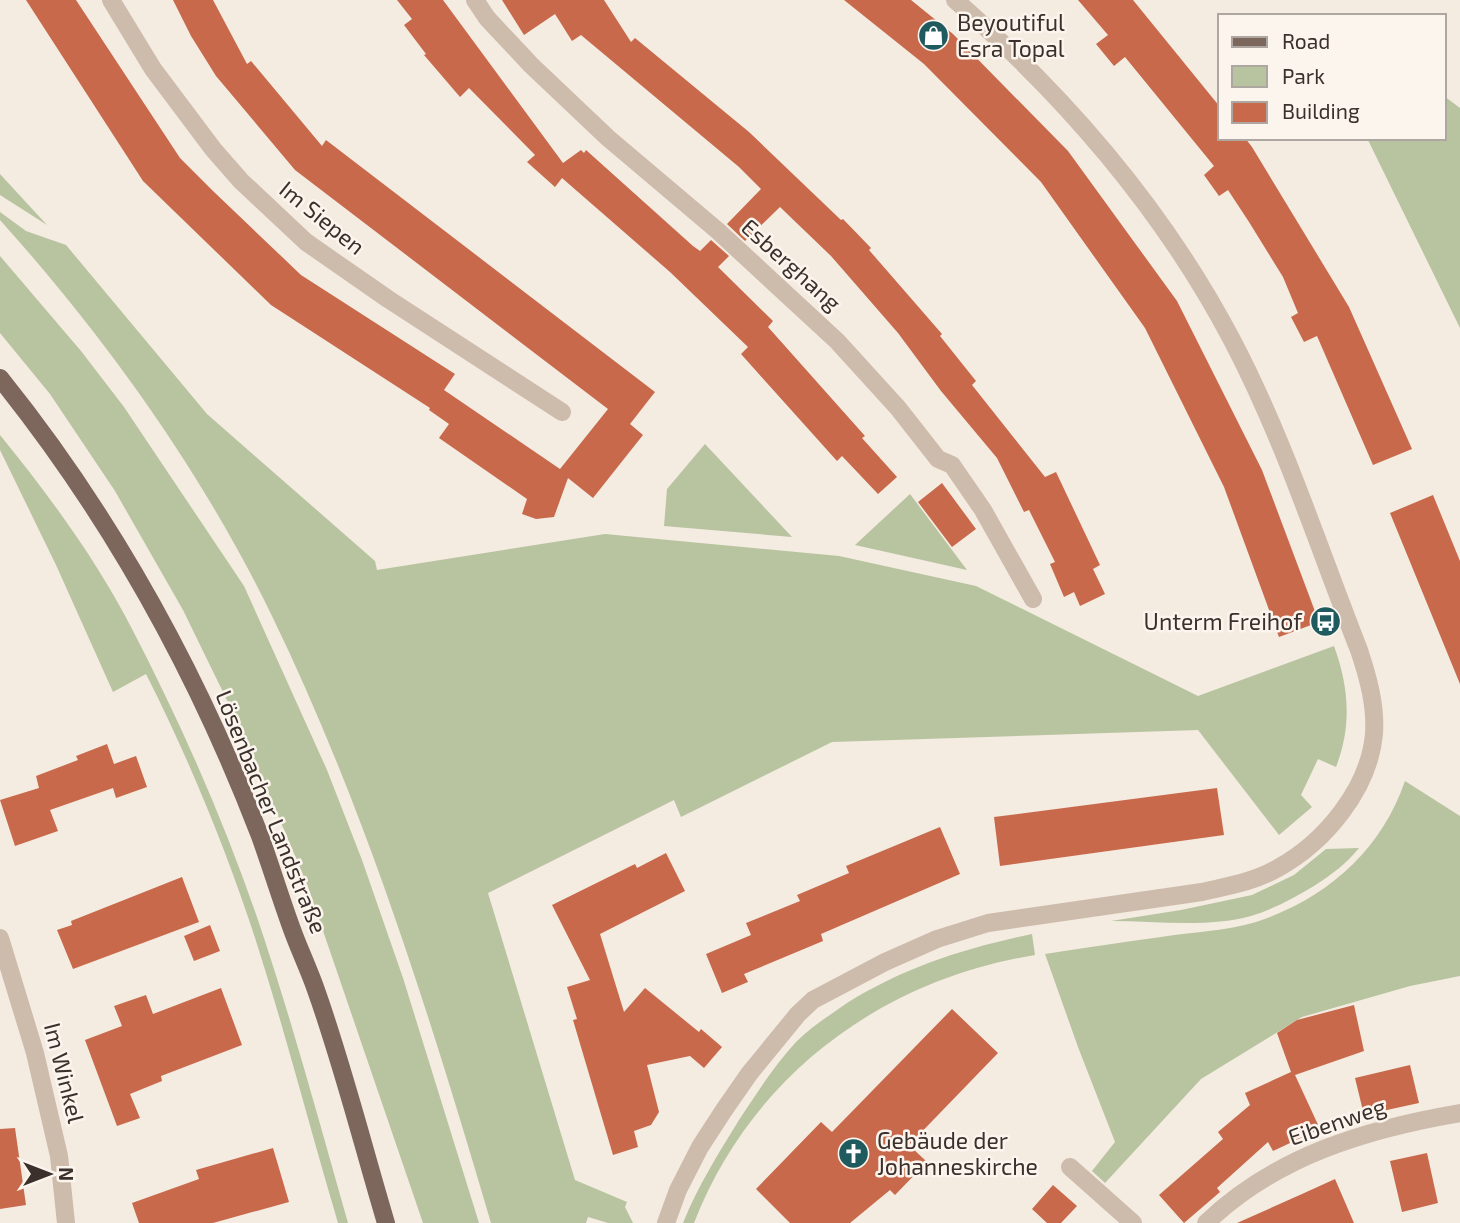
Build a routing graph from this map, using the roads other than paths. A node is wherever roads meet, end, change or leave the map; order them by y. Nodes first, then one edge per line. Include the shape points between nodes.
1 (111, 0) edge
2 (475, 0) edge
3 (955, 0) edge
4 (0, 379) edge
5 (562, 412) dead end
6 (1033, 599) dead end
7 (0, 938) edge
8 (1460, 1113) edge
9 (1070, 1167) dead end
10 (66, 1223) edge
11 (386, 1223) edge
12 (666, 1223) edge
13 (1133, 1223) edge
14 (1206, 1223) edge

1 - 5 street, Im Siepen via 153,69 213,149 306,242
2 - 6 street, Esberghang via 531,65 608,138 837,341 938,459 952,465
3 - 12 street via 1058,99 1145,204 1232,340 1275,431 1359,650 1372,700 1372,747 1359,782 1335,820 1277,869 1202,892 988,923 937,939 813,1000 730,1101 700,1147
4 - 11 main road, Lösenbacher Landstraße via 75,477 113,538 208,716 316,988
7 - 10 street, Im Winkel via 35,1053 59,1156
8 - 14 street, Eibenweg via 1374,1132 1306,1155 1249,1186
9 - 13 street

